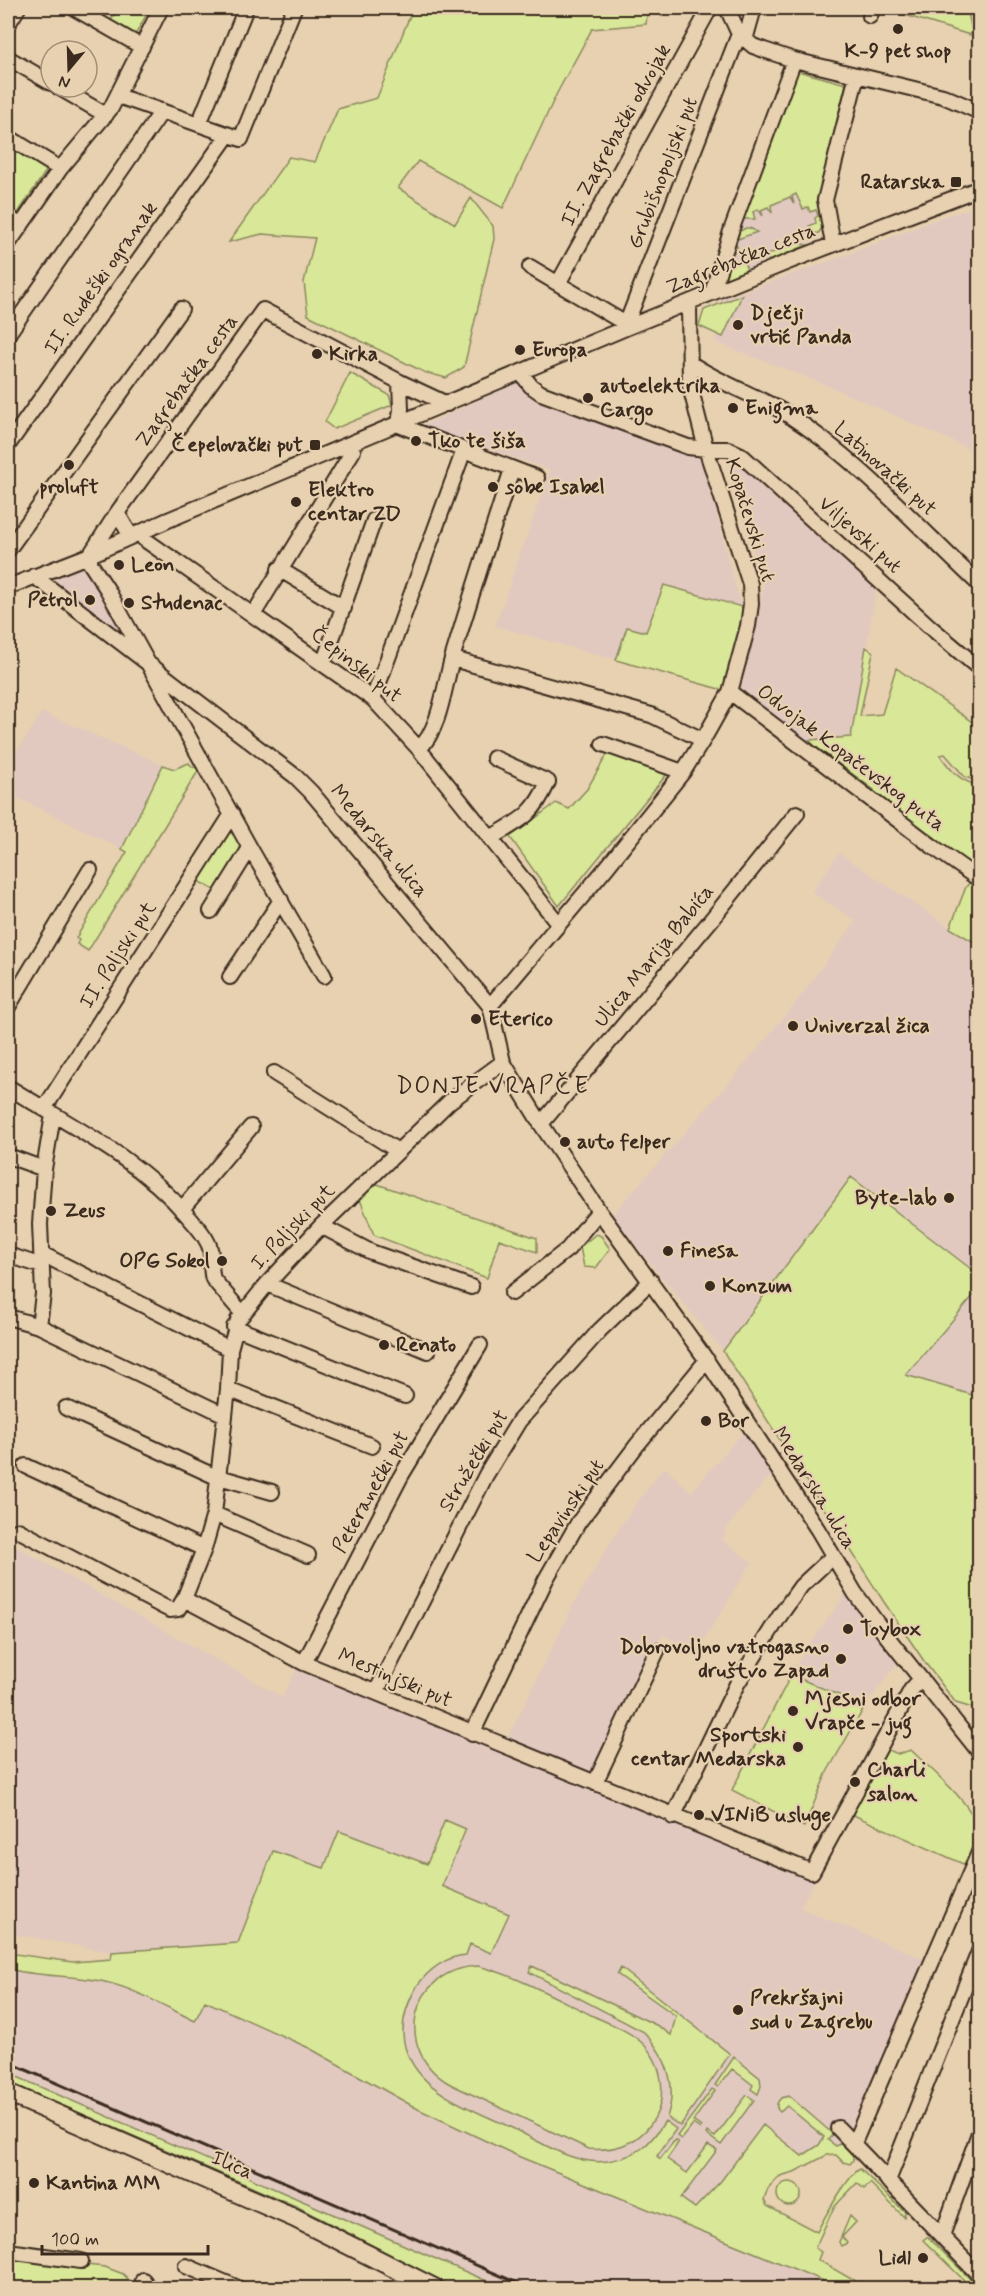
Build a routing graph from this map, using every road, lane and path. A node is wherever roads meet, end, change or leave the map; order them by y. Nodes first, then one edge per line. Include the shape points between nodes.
1 (18, 8) edge
2 (74, 8) edge
3 (161, 8) edge
4 (246, 8) edge
5 (294, 8) edge
6 (710, 8) edge
7 (727, 8) edge
8 (754, 8) edge
9 (8, 24) edge
10 (742, 37) junction
11 (142, 47) junction
12 (8, 58) edge
13 (794, 60) junction
14 (857, 75) junction
15 (39, 76) edge
16 (118, 96) junction
17 (79, 99) edge
18 (162, 111) junction
19 (980, 112) edge
20 (106, 115) junction
21 (199, 124) junction
22 (8, 137) edge
23 (235, 137) junction
24 (60, 169) junction
25 (980, 188) edge
26 (8, 217) edge
27 (21, 226) junction
28 (8, 243) edge
29 (833, 244) junction
30 (530, 267) dead end
31 (559, 282) junction
32 (712, 293) junction
33 (689, 303) junction
34 (181, 309) dead end
35 (628, 327) junction
36 (8, 334) edge
37 (690, 363) junction
38 (521, 373) junction
39 (400, 382) junction
40 (447, 404) junction
41 (399, 425) junction
42 (8, 445) edge
43 (706, 449) junction
44 (464, 450) junction
45 (353, 451) dead end
46 (512, 469) junction
47 (537, 478) dead end
48 (117, 513) junction
49 (374, 520) dead end
50 (136, 534) junction
51 (8, 550) edge
52 (90, 555) junction
53 (279, 569) junction
54 (34, 576) junction
55 (980, 585) edge
56 (8, 587) edge
57 (344, 608) junction
58 (253, 615) junction
59 (453, 659) junction
60 (323, 664) junction
61 (149, 666) junction
62 (980, 669) edge
63 (730, 692) junction
64 (373, 699) junction
65 (703, 740) junction
66 (603, 744) dead end
67 (419, 749) junction
68 (494, 758) dead end
69 (683, 772) junction
70 (797, 813) dead end
71 (232, 814) junction
72 (490, 838) junction
73 (250, 848) junction
74 (90, 870) dead end
75 (977, 878) dead end
76 (281, 900) junction
77 (210, 911) dead end
78 (558, 923) junction
79 (324, 976) dead end
80 (230, 977) dead end
81 (490, 1006) junction
82 (8, 1008) edge
83 (503, 1062) junction
84 (274, 1073) dead end
85 (8, 1087) edge
86 (48, 1112) junction
87 (541, 1124) junction
88 (251, 1127) dead end
89 (398, 1151) junction
90 (8, 1156) edge
91 (45, 1169) junction
92 (182, 1209) junction
93 (600, 1211) junction
94 (321, 1226) junction
95 (8, 1255) edge
96 (42, 1260) junction
97 (651, 1281) junction
98 (267, 1284) junction
99 (471, 1287) dead end
100 (512, 1293) dead end
101 (242, 1313) junction
102 (8, 1317) edge
103 (39, 1326) junction
104 (234, 1327) junction
105 (480, 1345) dead end
106 (230, 1349) junction
107 (428, 1351) dead end
108 (706, 1360) junction
109 (228, 1389) junction
110 (405, 1396) dead end
111 (66, 1408) dead end
112 (225, 1416) junction
113 (372, 1446) dead end
114 (26, 1466) dead end
115 (218, 1477) junction
116 (272, 1492) dead end
117 (214, 1514) junction
118 (18, 1530) dead end
119 (204, 1549) junction
120 (308, 1555) dead end
121 (832, 1557) junction
122 (184, 1599) junction
123 (657, 1651) dead end
124 (304, 1663) junction
125 (920, 1680) junction
126 (376, 1692) junction
127 (472, 1734) junction
128 (980, 1753) edge
129 (595, 1784) junction
130 (673, 1816) junction
131 (980, 1850) edge
132 (980, 1949) edge
133 (8, 2093) edge
134 (838, 2128) dead end
135 (980, 2130) edge
136 (854, 2143) junction
137 (888, 2181) junction
138 (942, 2236) junction
139 (8, 2251) edge
140 (81, 2261) dead end
141 (186, 2266) dead end
142 (980, 2276) edge
143 (238, 2289) edge
144 (434, 2289) edge

1 - 9 street
2 - 11 street
3 - 11 street
4 - 21 street
5 - 23 street, II. Rudeški ogranak
6 - 31 street, II. Zagrebački odvojak
7 - 10 street
8 - 10 street, Grubišnopoljski put
10 - 13 street
10 - 35 street, Grubišnopoljski put
11 - 16 street
12 - 15 street
13 - 14 street
13 - 32 street
14 - 19 street via 943,96
14 - 29 street via 825,200
16 - 18 street
16 - 20 street
17 - 20 street
18 - 21 street
18 - 36 street
20 - 24 street
21 - 23 street
22 - 24 street
23 - 42 street, II. Rudeški ogranak
24 - 27 street
25 - 29 street, Zagrebačka cesta
26 - 27 street
27 - 28 street
29 - 32 street, Zagrebačka cesta
30 - 31 street
31 - 35 street
32 - 33 street, Zagrebačka cesta
33 - 35 street, Zagrebačka cesta
33 - 37 street, Kopačevski put
34 - 51 street
35 - 38 street, Zagrebačka cesta
37 - 43 street, Kopačevski put via 690,386
37 - 55 street, Latinovački put via 786,414 848,460
38 - 40 street, Zagrebačka cesta
38 - 43 street via 541,393 688,447
39 - 40 street, Zagrebačka cesta
39 - 41 street
39 - 48 street, Zagrebačka cesta via 263,310
40 - 41 street, Zagrebačka cesta
41 - 44 street
41 - 50 street, Zagrebačka cesta
43 - 62 street, Viljevski put via 728,449 741,455
43 - 63 street, Kopačevski put via 750,584 748,626
44 - 46 street
44 - 64 street
45 - 53 street
46 - 47 street
46 - 59 street
48 - 50 street
48 - 52 street, Zagrebačka cesta
49 - 57 street
50 - 52 street, Zagrebačka cesta
50 - 58 street, Čepinski put
52 - 54 street, Zagrebačka cesta
52 - 61 street via 90,562
53 - 57 street
53 - 58 street
54 - 56 street, Zagrebačka cesta
54 - 61 street, Medarska ulica
57 - 60 street
58 - 60 street, Čepinski put
59 - 65 street via 651,715
59 - 67 street via 433,731
60 - 64 street, Čepinski put
61 - 71 street
61 - 81 street, Medarska ulica via 295,776
63 - 65 street, Kopačevski put
63 - 75 street, Odvojak Kopačevskog puta
64 - 67 street, Čepinski put
65 - 69 street, Kopačevski put
66 - 69 street
67 - 72 street, Čepinski put
68 - 72 street via 548,782 534,810
69 - 78 street, Kopačevski put
70 - 87 street, Ulica Marija Babića
71 - 73 street
71 - 86 street, II. Poljski put
72 - 78 street, Čepinski put
73 - 76 street
73 - 77 street
74 - 82 street
76 - 79 street
76 - 80 street
78 - 81 street, Kopačevski put
81 - 83 street, Medarska ulica
83 - 87 street, Medarska ulica
83 - 89 street, I. Poljski put via 450,1101
84 - 89 street
85 - 86 street
86 - 91 street, II. Poljski put
86 - 92 street via 125,1159
87 - 93 street, Medarska ulica
88 - 92 street
89 - 94 street, I. Poljski put
90 - 91 street
91 - 96 street, II. Poljski put via 40,1224
92 - 101 street via 208,1242 213,1279
93 - 97 street, Medarska ulica
93 - 100 street via 568,1249
94 - 98 street, I. Poljski put
94 - 99 street via 371,1252
95 - 96 street
96 - 103 street, II. Poljski put
96 - 106 street
97 - 108 street, Medarska ulica
97 - 126 street, Stružečki put via 600,1330 519,1421 486,1474
98 - 101 street, I. Poljski put
98 - 107 street
101 - 104 street, I. Poljski put
102 - 103 street
103 - 112 street
104 - 106 street, I. Poljski put
104 - 110 street
105 - 124 street, Peteranečki put via 401,1476
106 - 109 street, I. Poljski put
108 - 121 street, Medarska ulica
108 - 127 street, Lepavinski put via 578,1523 546,1579
109 - 112 street, I. Poljski put
109 - 113 street
111 - 115 street
112 - 115 street, I. Poljski put
114 - 119 street
115 - 116 street
115 - 117 street, I. Poljski put
117 - 119 street, I. Poljski put
117 - 120 street
118 - 122 street via 164,1607 178,1609
119 - 122 street, I. Poljski put
121 - 125 street, Medarska ulica
121 - 130 street via 801,1586 737,1684
122 - 124 street, Mestinjski put
123 - 129 street
124 - 126 street, Mestinjski put
125 - 128 street, Medarska ulica
125 - 130 street, Mestinjski put via 812,1872
126 - 127 street, Mestinjski put
127 - 129 street, Mestinjski put
129 - 130 street, Mestinjski put
131 - 136 street
132 - 137 street
133 - 144 main road, Ilica via 296,2217
134 - 136 street
135 - 138 street
136 - 137 street
137 - 138 street
138 - 142 street
139 - 140 street
141 - 143 street

